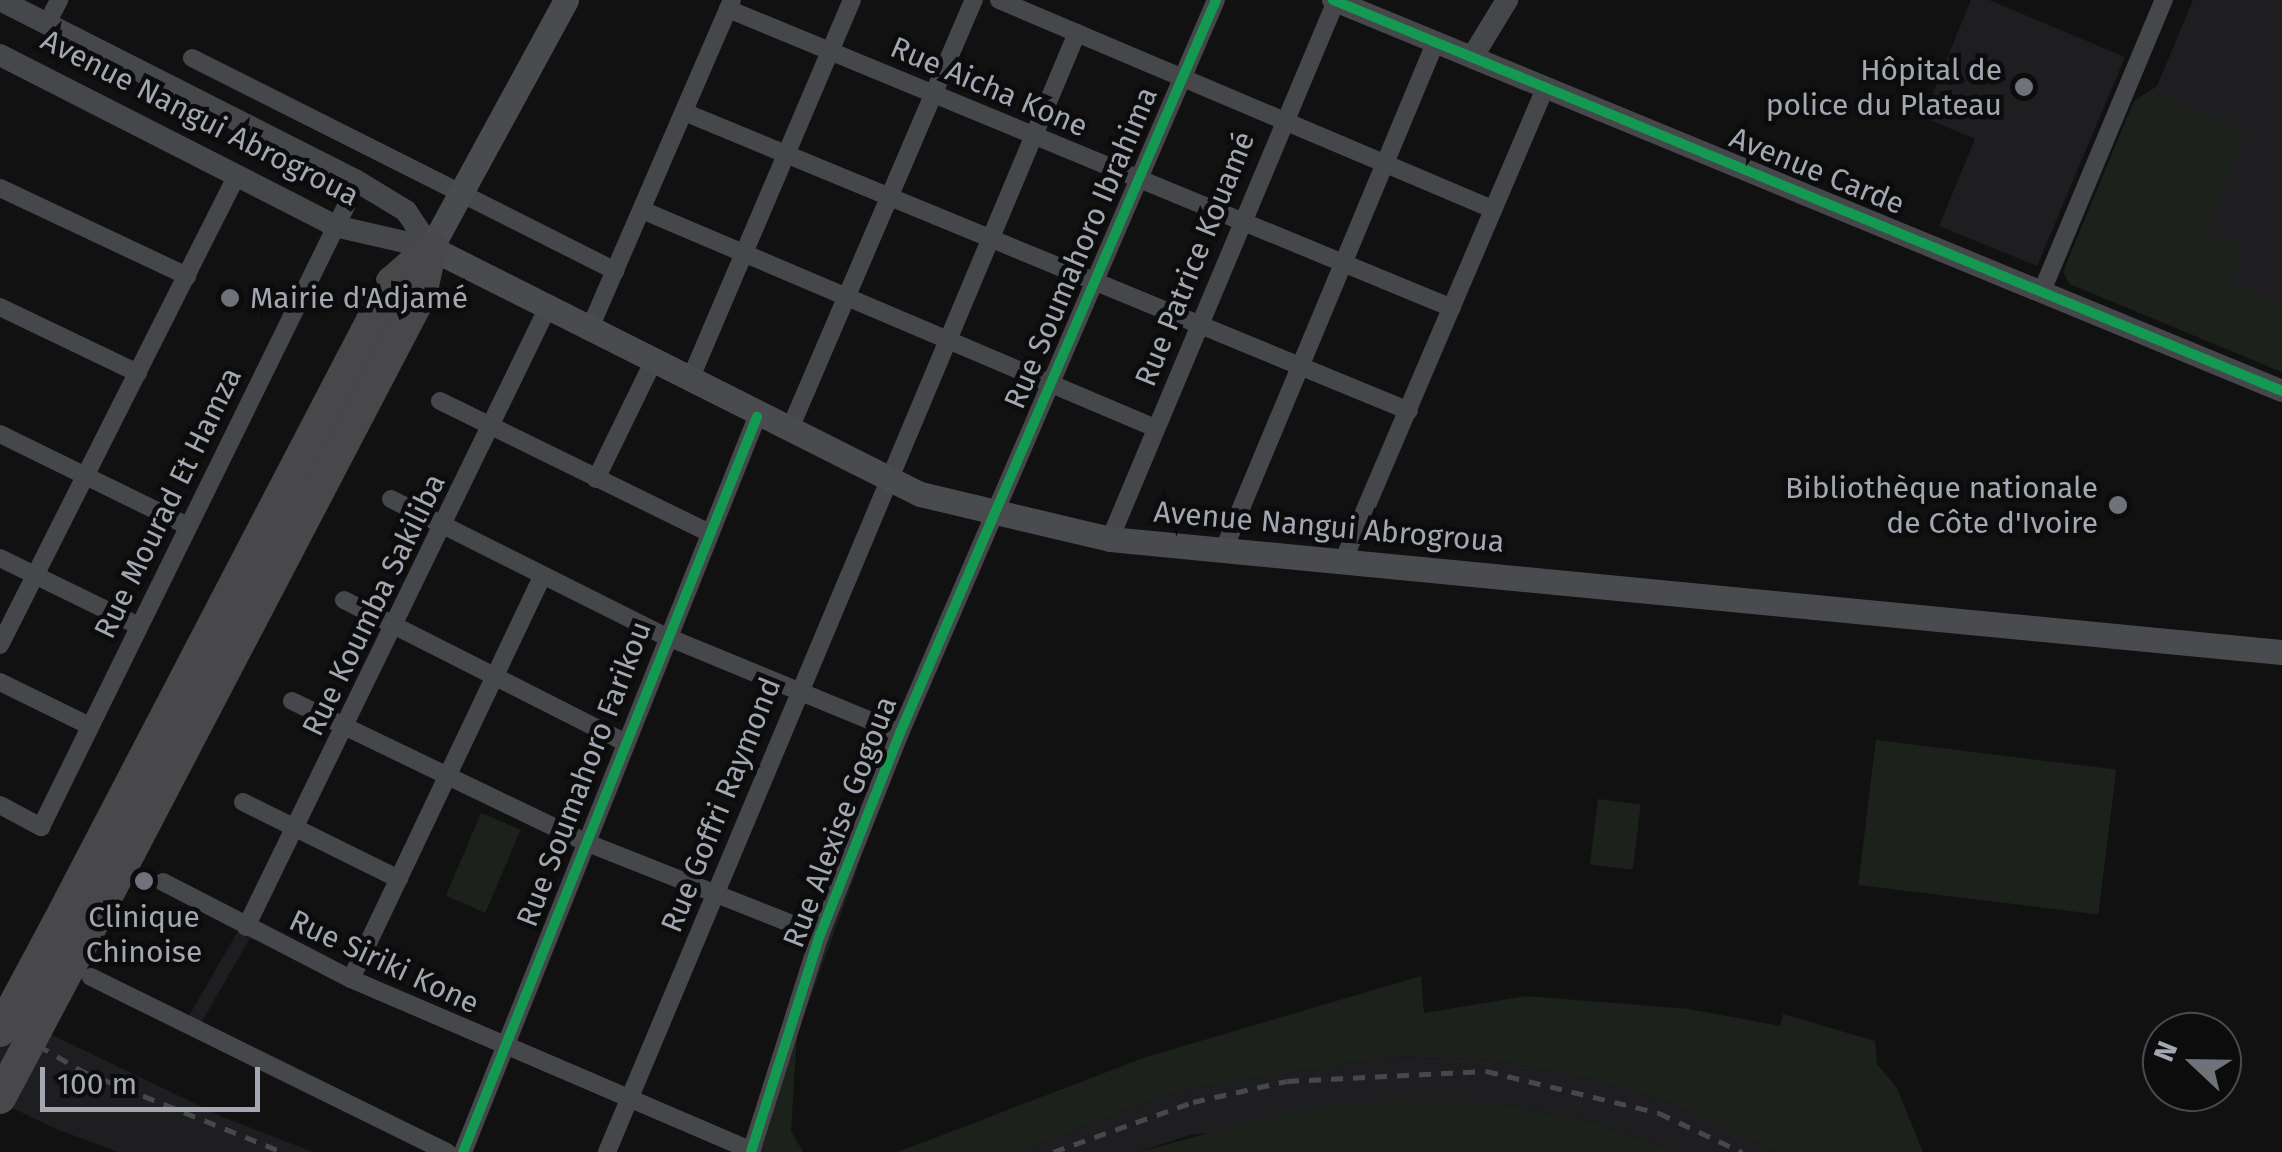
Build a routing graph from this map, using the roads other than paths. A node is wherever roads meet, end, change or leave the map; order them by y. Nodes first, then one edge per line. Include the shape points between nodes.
1 (0, 0) edge
2 (59, 0) edge
3 (566, 0) edge
4 (852, 0) edge
5 (974, 0) edge
6 (998, 0) edge
7 (1216, 0) edge
8 (1507, 0) edge
9 (2164, 0) edge
10 (1334, 1) edge
11 (730, 4) edge
12 (46, 23) junction
13 (1077, 33) junction
14 (1436, 41) junction
15 (831, 50) junction
16 (0, 55) edge
17 (1473, 56) junction
18 (192, 58) dead end
19 (1181, 76) junction
20 (1546, 86) junction
21 (932, 96) junction
22 (684, 112) junction
23 (1282, 120) junction
24 (1033, 136) junction
25 (788, 152) junction
26 (1383, 162) junction
27 (237, 175) junction
28 (1138, 178) junction
29 (0, 188) edge
30 (457, 194) junction
31 (891, 194) junction
32 (347, 204) dead end
33 (1492, 209) junction
34 (647, 212) junction
35 (1239, 219) junction
36 (335, 226) junction
37 (991, 239) junction
38 (431, 248) junction
39 (744, 256) junction
40 (1340, 262) junction
41 (616, 271) junction
42 (187, 276) junction
43 (1094, 284) junction
44 (2042, 291) junction
45 (845, 299) junction
46 (0, 307) edge
47 (548, 307) junction
48 (1452, 308) junction
49 (1198, 324) junction
50 (590, 328) junction
51 (946, 342) junction
52 (653, 362) junction
53 (1298, 366) junction
54 (138, 373) junction
55 (689, 382) junction
56 (1049, 386) junction
57 (2282, 391) edge
58 (440, 400) dead end
59 (1409, 411) junction
60 (758, 417) junction
61 (492, 428) junction
62 (1156, 428) junction
63 (789, 432) junction
64 (0, 434) edge
65 (86, 476) junction
66 (596, 479) junction
67 (888, 481) junction
68 (390, 499) dead end
69 (992, 516) junction
70 (188, 526) junction
71 (443, 526) junction
72 (707, 532) junction
73 (1110, 539) junction
74 (1224, 548) junction
75 (0, 558) edge
76 (1344, 559) junction
77 (36, 575) junction
78 (542, 577) junction
79 (344, 600) dead end
80 (139, 626) junction
81 (395, 626) junction
82 (665, 636) junction
83 (0, 645) edge
84 (2282, 652) edge
85 (497, 676) junction
86 (0, 682) edge
87 (796, 692) junction
88 (292, 700) dead end
89 (90, 726) junction
90 (346, 727) junction
91 (900, 733) junction
92 (624, 742) junction
93 (449, 776) junction
94 (243, 802) dead end
95 (0, 806) edge
96 (294, 828) junction
97 (585, 842) junction
98 (399, 879) junction
99 (163, 882) dead end
100 (713, 896) junction
101 (246, 927) junction
102 (72, 930) junction
103 (820, 935) junction
104 (91, 978) dead end
105 (350, 978) junction
106 (0, 1030) edge
107 (503, 1048) junction
108 (0, 1098) edge
109 (628, 1104) junction
110 (447, 1152) edge
111 (463, 1152) edge
112 (607, 1152) edge
113 (752, 1152) edge

1 - 12 street, Avenue Nangui Abrogroua
2 - 12 street
3 - 30 main road
4 - 15 street
5 - 21 street
6 - 13 street
7 - 19 street, Rue Soumahoro Ibrahima
8 - 17 street
9 - 44 street
10 - 14 street, Avenue Carde
10 - 23 street, Rue Patrice Kouamé
11 - 15 street, Rue Aicha Kone
11 - 22 street
12 - 38 street, Avenue Nangui Abrogroua via 355,180 406,212
13 - 19 street
13 - 24 street, Rue Goffri Raymond
14 - 17 street, Avenue Carde
14 - 26 street
15 - 21 street, Rue Aicha Kone
15 - 25 street
16 - 27 street, Avenue Nangui Abrogroua
17 - 20 street, Avenue Carde
18 - 30 street
19 - 23 street
19 - 28 street, Rue Soumahoro Ibrahima
20 - 33 street
20 - 44 street, Avenue Carde
21 - 24 street, Rue Aicha Kone
21 - 31 street
22 - 25 street
22 - 34 street
23 - 26 street
23 - 35 street, Rue Patrice Kouamé
24 - 28 street, Rue Aicha Kone
24 - 37 street, Rue Goffri Raymond
25 - 31 street
25 - 39 street
26 - 33 street
26 - 40 street
27 - 36 street, Avenue Nangui Abrogroua
27 - 42 street
28 - 35 street, Rue Aicha Kone
28 - 43 street, Rue Soumahoro Ibrahima
29 - 42 street
30 - 38 main road
30 - 41 street
31 - 37 street
31 - 45 street
32 - 36 street, Rue Mourad Et Hamza
33 - 48 street
34 - 39 street
34 - 41 street
35 - 40 street, Rue Aicha Kone
35 - 49 street, Rue Patrice Kouamé
36 - 38 street, Avenue Nangui Abrogroua
36 - 70 street, Rue Mourad Et Hamza
37 - 43 street
37 - 51 street, Rue Goffri Raymond
38 - 47 main road, Avenue Nangui Abrogroua
38 - 102 highway via 421,295
39 - 45 street
39 - 55 street
40 - 48 street, Rue Aicha Kone
40 - 53 street
41 - 50 street
42 - 54 street
43 - 49 street
43 - 56 street, Rue Soumahoro Ibrahima
44 - 57 street, Avenue Carde
45 - 51 street
45 - 63 street
46 - 54 street
47 - 50 main road, Avenue Nangui Abrogroua
47 - 61 street, Rue Koumba Sakiliba
48 - 59 street
49 - 53 street
49 - 62 street, Rue Patrice Kouamé
50 - 52 main road, Avenue Nangui Abrogroua
51 - 56 street
51 - 67 street, Rue Goffri Raymond
52 - 55 main road, Avenue Nangui Abrogroua
52 - 66 street
53 - 59 street
53 - 74 street
54 - 65 street
55 - 60 main road, Avenue Nangui Abrogroua
56 - 62 street
56 - 69 street, Rue Soumahoro Ibrahima
58 - 61 street
59 - 76 street
60 - 63 main road, Avenue Nangui Abrogroua
60 - 72 street, Rue Soumahoro Farikou
61 - 66 street
61 - 71 street, Rue Koumba Sakiliba
62 - 73 street, Rue Patrice Kouamé
63 - 67 main road, Avenue Nangui Abrogroua
64 - 65 street
65 - 70 street
65 - 77 street
66 - 72 street
67 - 69 main road, Avenue Nangui Abrogroua
67 - 87 street, Rue Goffri Raymond
68 - 71 street
69 - 73 main road, Avenue Nangui Abrogroua
69 - 91 street, Rue Alexise Gogoua
70 - 80 street, Rue Mourad Et Hamza
71 - 78 street
71 - 81 street, Rue Koumba Sakiliba
72 - 82 street, Rue Soumahoro Farikou
73 - 74 main road, Avenue Nangui Abrogroua
74 - 76 main road, Avenue Nangui Abrogroua
75 - 77 street
76 - 84 main road, Avenue Nangui Abrogroua
77 - 80 street
77 - 83 street
78 - 82 street
78 - 85 street
79 - 81 street
80 - 89 street, Rue Mourad Et Hamza
81 - 85 street
81 - 90 street, Rue Koumba Sakiliba
82 - 87 street
82 - 92 street, Rue Soumahoro Farikou
85 - 92 street
85 - 93 street
86 - 89 street
87 - 91 street
87 - 100 street, Rue Goffri Raymond
88 - 90 street
89 - 95 street, Rue Mourad Et Hamza via 41,827
90 - 93 street
90 - 96 street, Rue Koumba Sakiliba
91 - 103 street, Rue Alexise Gogoua
92 - 97 street, Rue Soumahoro Farikou
93 - 97 street
93 - 98 street
94 - 96 street
96 - 98 street
96 - 101 street, Rue Koumba Sakiliba
97 - 100 street
97 - 107 street, Rue Soumahoro Farikou
98 - 105 street
99 - 101 street, Rue Siriki Kone
100 - 103 street
100 - 109 street, Rue Goffri Raymond
101 - 105 street, Rue Siriki Kone
102 - 106 highway, bridge
102 - 108 highway, bridge
103 - 113 street, Rue Alexise Gogoua
104 - 110 street
105 - 107 street, Rue Siriki Kone
107 - 109 street, Rue Siriki Kone
107 - 111 street, Rue Soumahoro Farikou
109 - 112 street, Rue Goffri Raymond
109 - 113 street, Rue Siriki Kone

